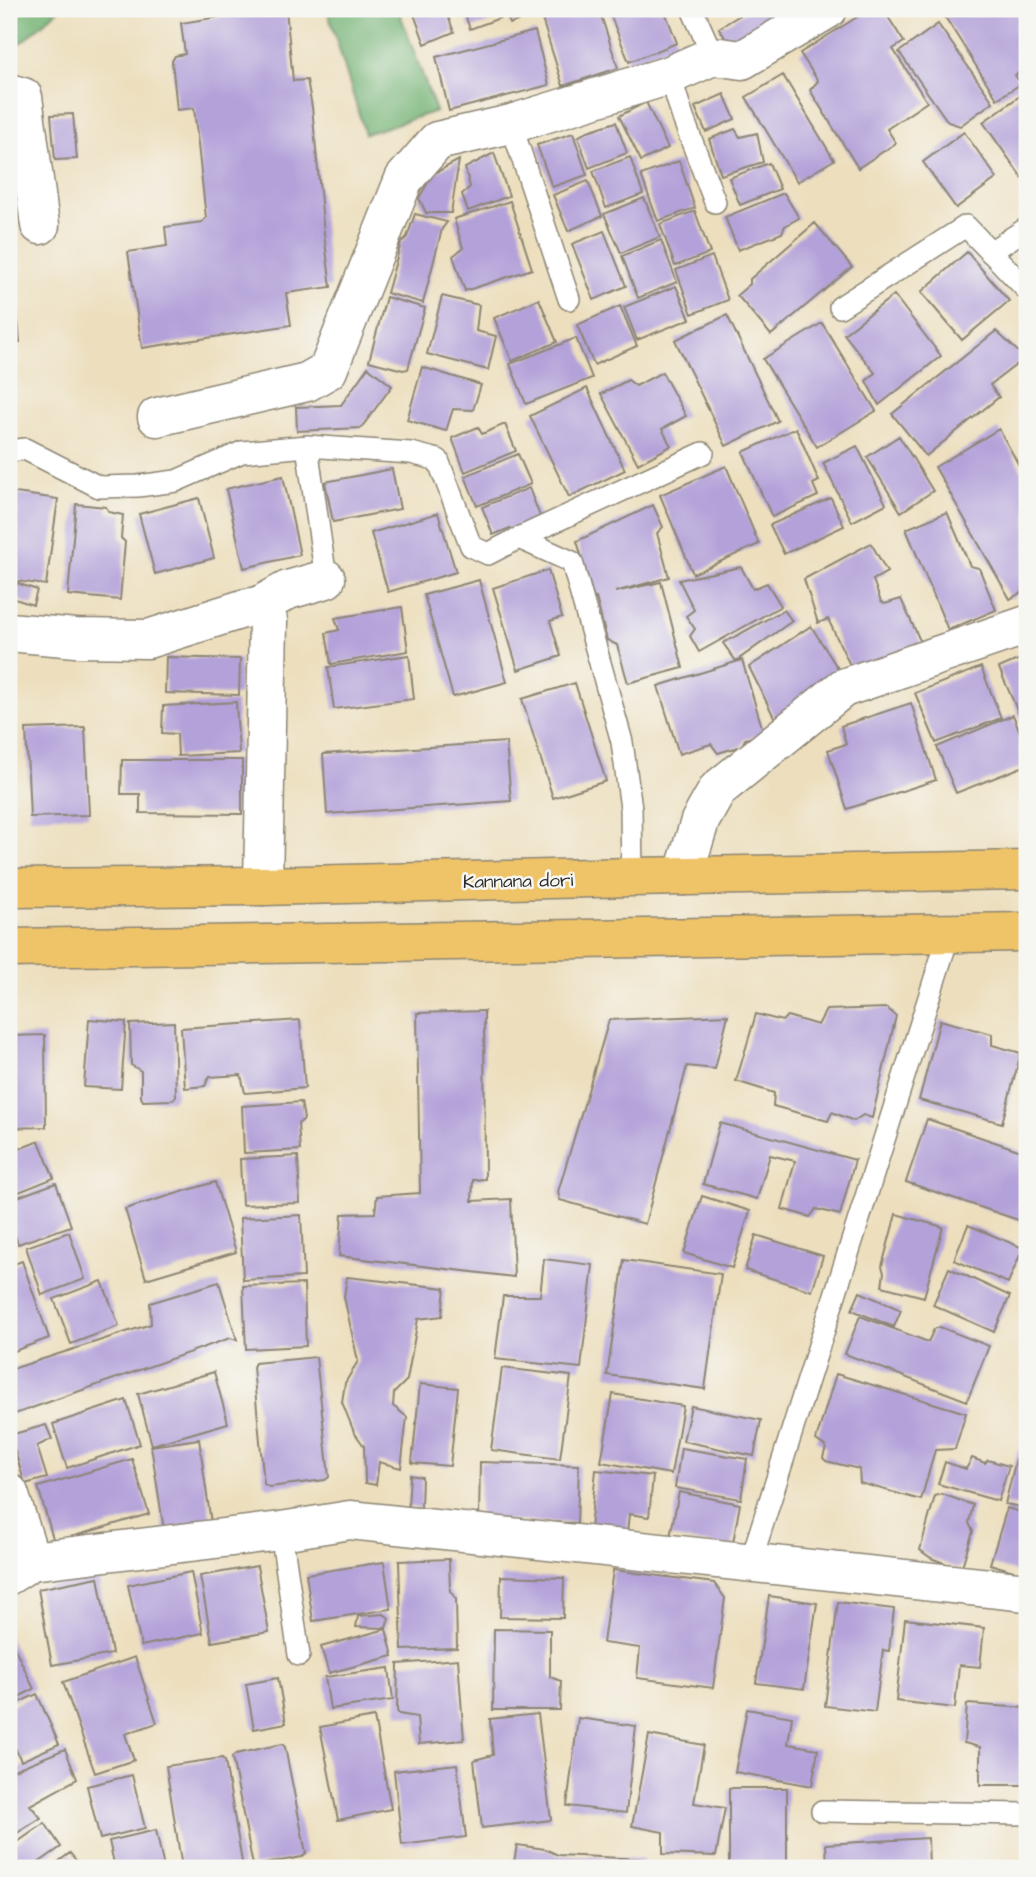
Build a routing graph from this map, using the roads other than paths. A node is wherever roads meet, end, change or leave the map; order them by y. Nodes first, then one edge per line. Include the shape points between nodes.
1 (692, 9) edge
2 (828, 9) edge
3 (713, 56) junction
4 (670, 75) junction
5 (26, 95) edge
6 (511, 124) junction
7 (715, 202) dead end
8 (40, 225) dead end
9 (1027, 228) edge
10 (990, 252) junction
11 (1027, 290) edge
12 (569, 299) dead end
13 (840, 307) dead end
14 (157, 417) dead end
15 (307, 446) junction
16 (9, 451) edge
17 (703, 453) dead end
18 (519, 538) junction
19 (326, 579) joint
20 (259, 606) junction
21 (1027, 625) edge
22 (9, 632) edge
23 (1027, 870) edge
24 (683, 876) junction
25 (632, 877) junction
26 (263, 886) junction
27 (9, 888) edge
28 (1027, 932) edge
29 (948, 933) junction
30 (9, 948) edge
31 (9, 1493) edge
32 (281, 1531) junction
33 (750, 1563) junction
34 (20, 1568) edge
35 (1027, 1592) edge
36 (299, 1655) dead end
37 (822, 1811) dead end
38 (1027, 1814) edge

1 - 3 lane
2 - 3 street via 742,60
3 - 4 street
4 - 6 street
4 - 7 lane
5 - 8 street
6 - 12 lane
6 - 14 street via 437,141 404,179 328,370 307,382
9 - 10 lane
10 - 11 lane
10 - 13 lane via 966,226
15 - 16 lane via 242,452 176,481 99,487 25,449
15 - 18 lane via 411,453 438,460 471,546 488,554
15 - 19 lane
17 - 18 lane
18 - 25 lane via 572,562 622,742 631,808
19 - 20 street via 288,590
20 - 22 street via 148,639
20 - 26 street via 268,620
21 - 24 street via 843,688 718,789 700,821
23 - 24 main road, Kannana dori
24 - 25 main road, Kannana dori
25 - 26 main road, Kannana dori
26 - 27 main road, Kannana dori
28 - 29 main road
29 - 30 main road
29 - 33 lane
31 - 34 street
32 - 33 street via 350,1520
32 - 34 street
32 - 36 lane
33 - 35 street
37 - 38 lane

